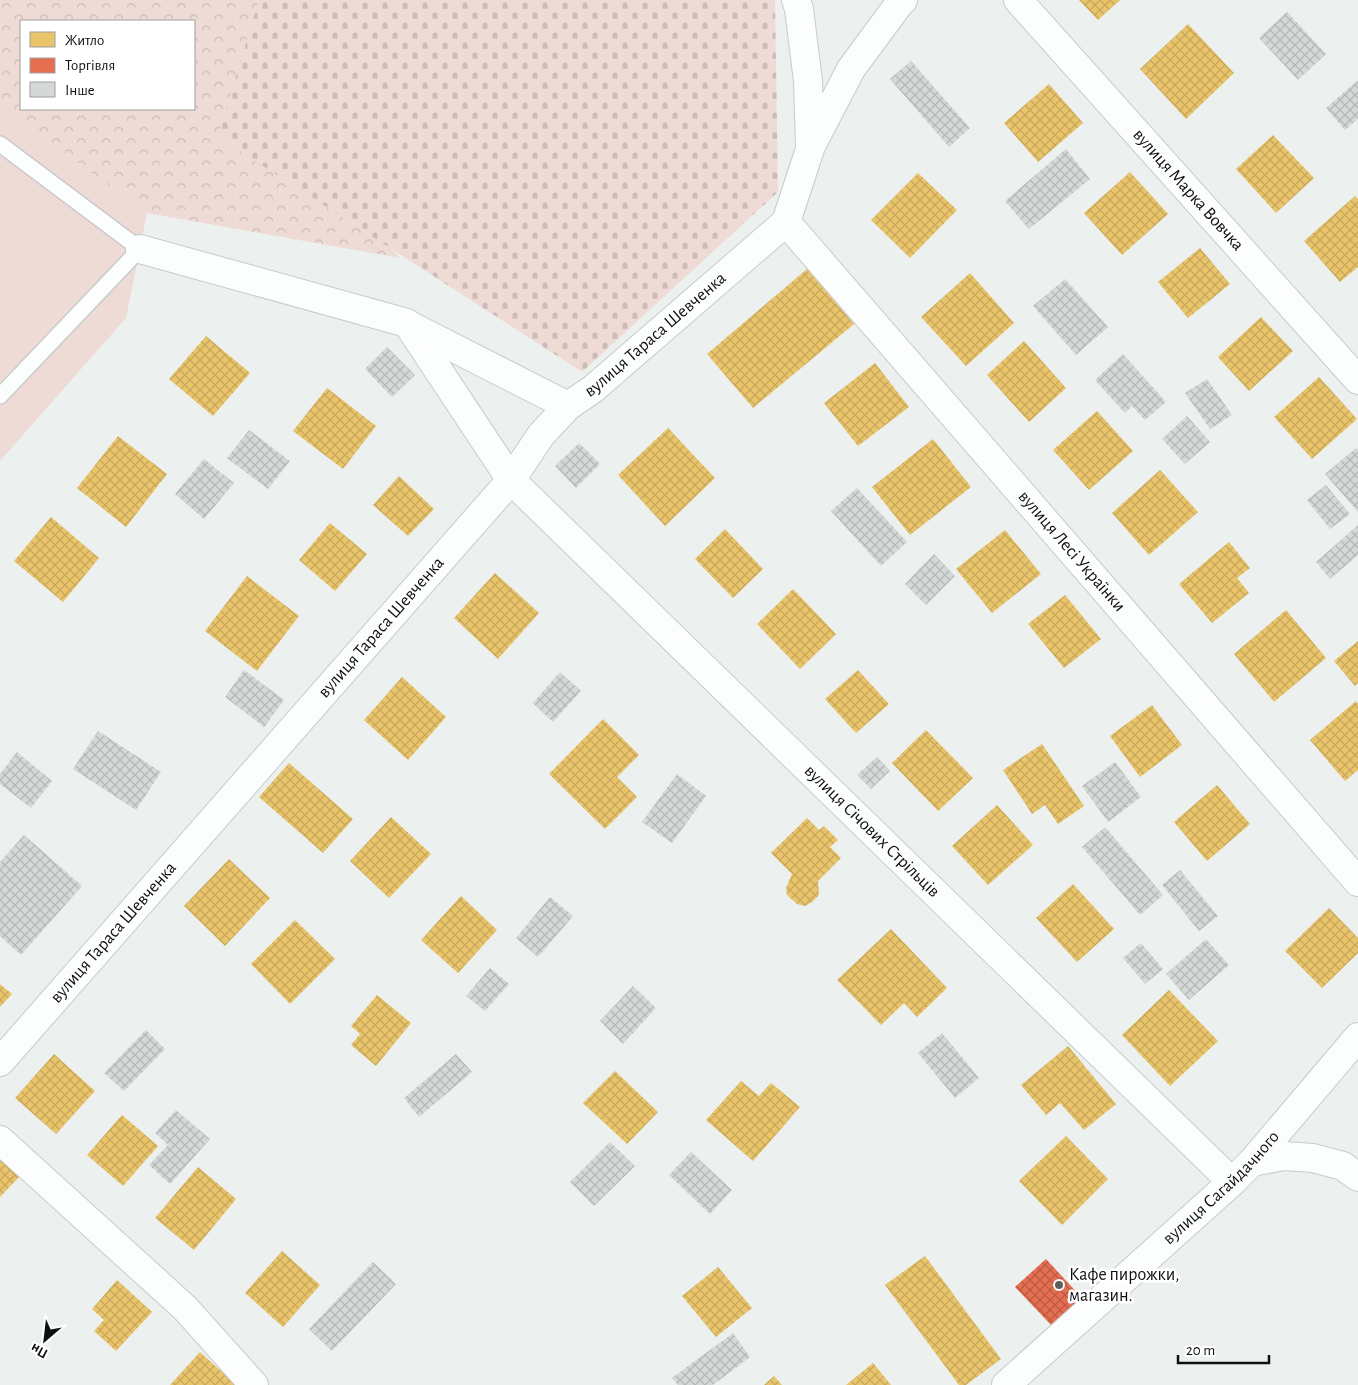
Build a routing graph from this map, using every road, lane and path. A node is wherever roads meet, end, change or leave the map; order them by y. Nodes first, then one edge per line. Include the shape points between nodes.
1 (796, 0) edge
2 (903, 0) edge
3 (1018, 0) edge
4 (0, 144) edge
5 (810, 149) junction
6 (786, 222) junction
7 (140, 249) junction
8 (407, 324) junction
9 (1358, 380) edge
10 (0, 396) edge
11 (568, 406) junction
12 (512, 480) junction
13 (1358, 882) edge
14 (1357, 1046) edge
15 (0, 1062) edge
16 (0, 1140) edge
17 (1252, 1162) junction
18 (1358, 1177) edge
19 (1232, 1182) junction
20 (254, 1385) edge
21 (1006, 1385) edge

1 - 5 street via 808,81
2 - 5 street via 851,69
3 - 9 street, вулиця Марка Вовчка
4 - 7 lane
5 - 6 street
6 - 11 street, вулиця Тараса Шевченка via 593,389
6 - 13 street, вулиця Лесі Українки
7 - 8 street
7 - 10 lane
8 - 11 street
8 - 12 street, вулиця Січових Стрільців
11 - 12 street, вулиця Тараса Шевченка via 541,435
12 - 15 street, вулиця Тараса Шевченка
12 - 19 street, вулиця Січових Стрільців
14 - 17 street, вулиця Сагайдачного
16 - 20 street via 185,1308
17 - 18 street via 1284,1156 1313,1158 1343,1166
17 - 19 street, вулиця Сагайдачного
19 - 21 street, вулиця Сагайдачного

